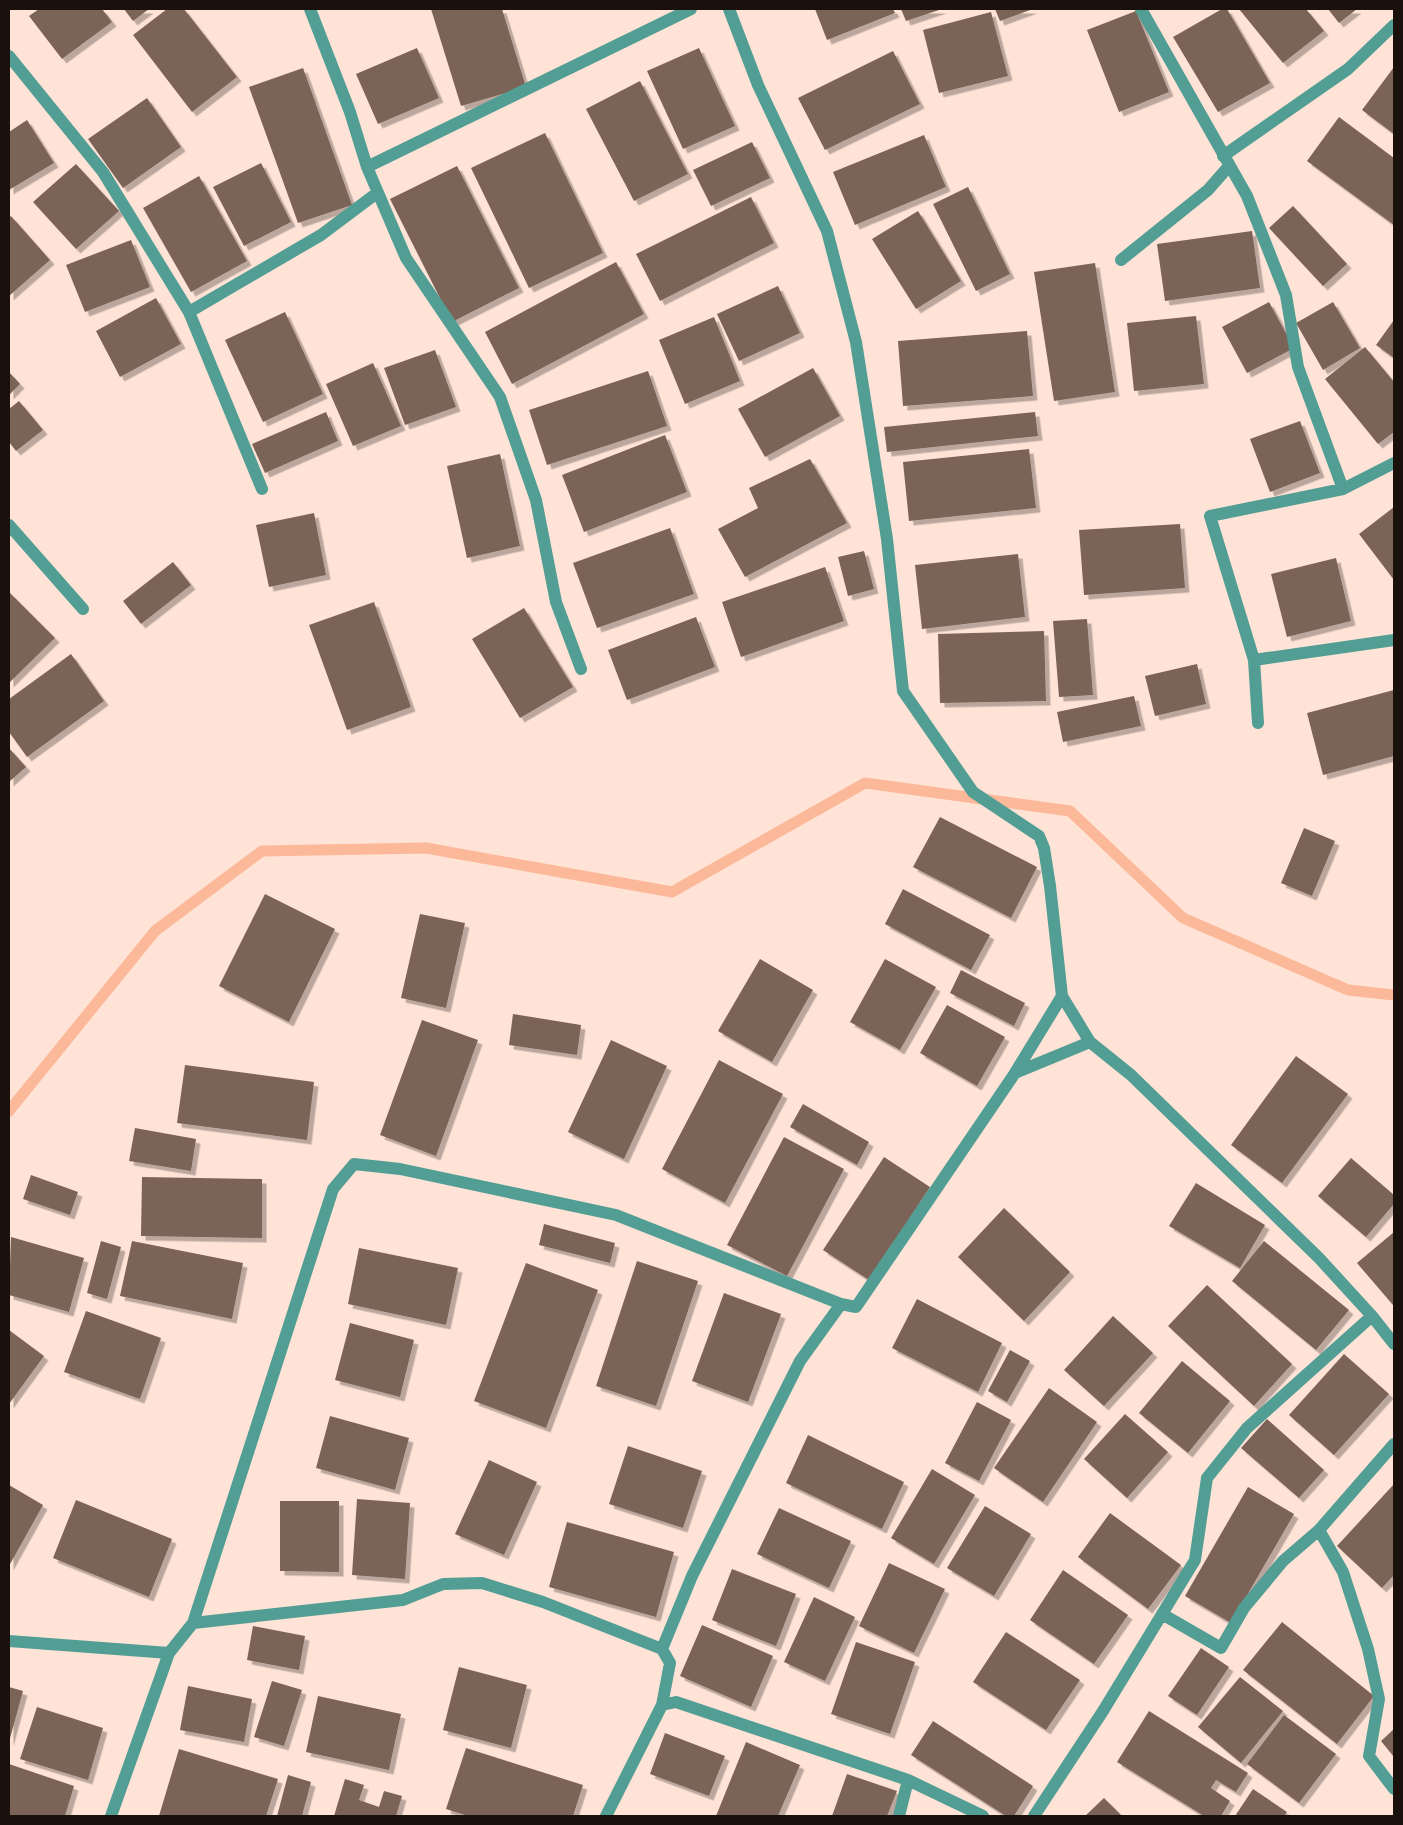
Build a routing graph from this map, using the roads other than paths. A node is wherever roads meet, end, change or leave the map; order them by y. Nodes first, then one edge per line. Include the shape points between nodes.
1 (310, 9) edge
2 (691, 9) edge
3 (729, 9) edge
4 (1141, 9) edge
5 (1394, 25) edge
6 (9, 56) edge
7 (1226, 161) junction
8 (367, 167) junction
9 (377, 193) junction
10 (1121, 260) dead end
11 (188, 312) junction
12 (1394, 463) edge
13 (262, 489) dead end
14 (1343, 489) junction
15 (9, 525) edge
16 (83, 609) dead end
17 (1394, 640) edge
18 (1254, 660) junction
19 (581, 669) dead end
20 (1258, 723) dead end
21 (1062, 996) junction
22 (1090, 1042) junction
23 (1015, 1073) junction
24 (841, 1304) junction
25 (1372, 1316) junction
26 (1394, 1344) edge
27 (1394, 1444) edge
28 (1319, 1530) junction
29 (1162, 1614) junction
30 (193, 1623) junction
31 (9, 1641) edge
32 (662, 1649) junction
33 (169, 1653) junction
34 (662, 1705) junction
35 (908, 1780) junction
36 (1394, 1789) edge
37 (111, 1816) edge
38 (606, 1816) edge
39 (899, 1816) edge
40 (983, 1816) edge
41 (1034, 1816) edge

1 - 8 street via 350,112
2 - 8 street
3 - 21 street via 758,85 826,232 856,342 887,540 903,691 973,792 1039,836 1050,886
4 - 7 street
5 - 7 street via 1348,69
6 - 11 street via 103,172
7 - 10 street via 1208,190
7 - 14 street via 1247,196 1286,295 1298,367
8 - 9 street
9 - 11 street via 321,235
9 - 19 street via 406,258 500,397 536,500 556,602
11 - 13 street
12 - 14 street
14 - 18 street via 1210,516
15 - 16 street
17 - 18 street
18 - 20 street
21 - 22 street
21 - 23 street
22 - 23 street
22 - 25 street via 1130,1075 1312,1251
23 - 24 street via 856,1307
24 - 30 street via 616,1215 400,1169 354,1164 333,1189
24 - 32 street via 800,1361 692,1576
25 - 26 street
25 - 29 street via 1247,1428 1207,1478 1195,1560
27 - 28 street
28 - 29 street via 1283,1561 1244,1608 1221,1648
28 - 36 street via 1343,1572 1372,1666 1379,1699 1369,1756
29 - 41 street via 1103,1712
30 - 32 street via 402,1600 443,1584 482,1583 544,1602
30 - 33 street
31 - 33 street
32 - 34 street via 670,1663
33 - 37 street
34 - 35 street via 676,1702
34 - 38 street
35 - 39 street
35 - 40 street

